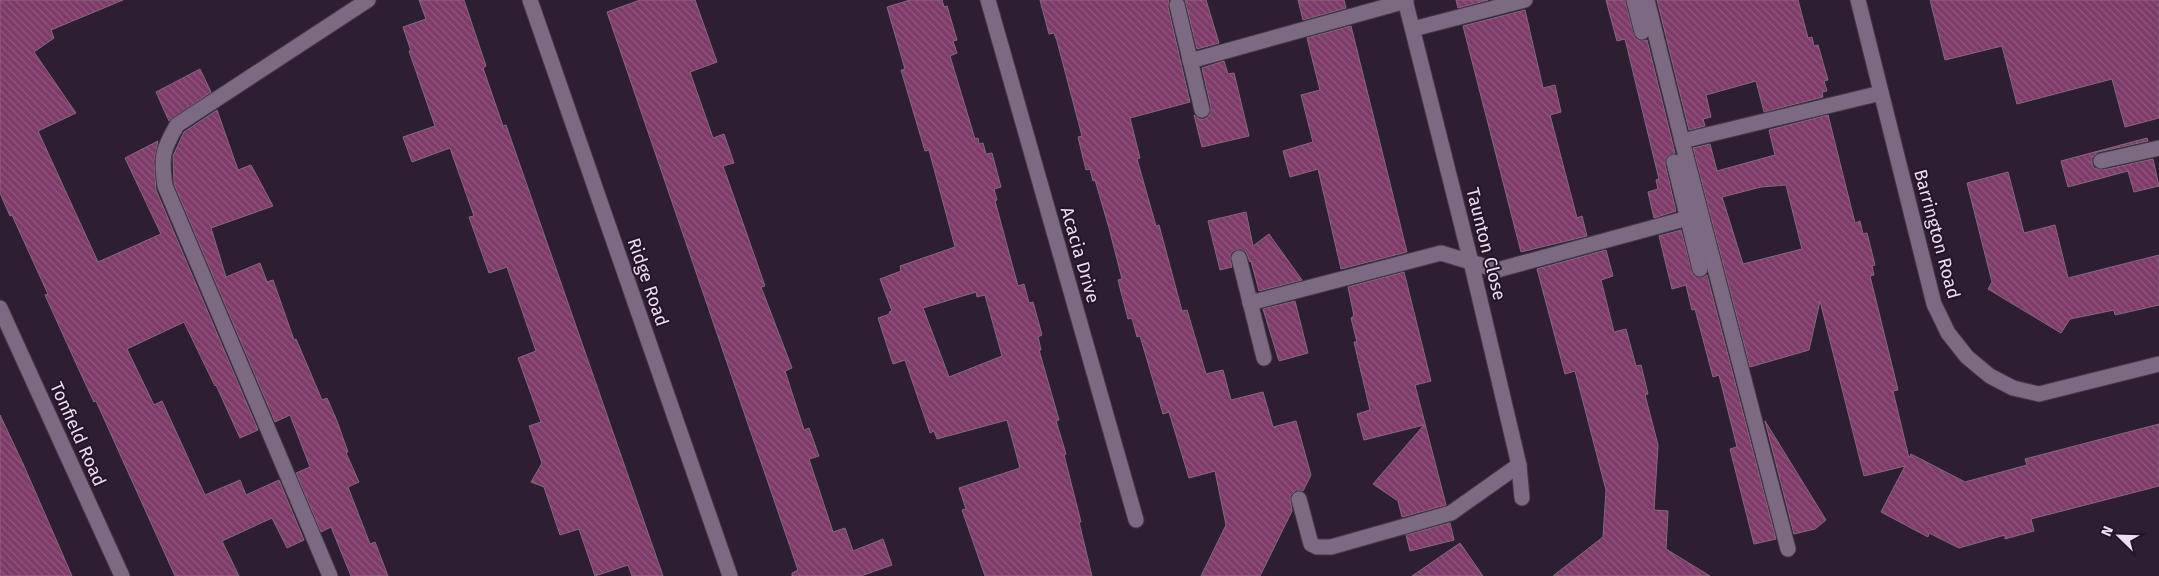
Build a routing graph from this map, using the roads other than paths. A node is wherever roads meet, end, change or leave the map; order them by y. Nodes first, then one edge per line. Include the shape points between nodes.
1 (368, 0) edge
2 (530, 0) edge
3 (988, 0) edge
4 (1525, 0) edge
5 (1634, 0) edge
6 (1647, 0) edge
7 (1858, 0) edge
8 (1406, 1) edge
9 (1177, 5) dead end
10 (1412, 29) junction
11 (1642, 32) dead end
12 (1190, 61) junction
13 (1881, 93) junction
14 (1202, 110) dead end
15 (1682, 141) junction
16 (2159, 148) edge
17 (2101, 161) dead end
18 (1674, 162) dead end
19 (1688, 218) junction
20 (1239, 258) dead end
21 (1471, 262) junction
22 (1700, 269) dead end
23 (1250, 303) junction
24 (0, 308) edge
25 (1264, 358) dead end
26 (2159, 364) edge
27 (1519, 465) junction
28 (1522, 498) dead end
29 (1299, 499) dead end
30 (1136, 520) dead end
31 (1788, 550) dead end
32 (122, 576) edge
33 (330, 576) edge
34 (730, 576) edge

1 - 33 street via 177,126 162,161 168,195
2 - 34 street, Ridge Road
3 - 30 street, Acacia Drive
4 - 10 street
5 - 11 street
6 - 15 street
7 - 13 street, Barrington Road
8 - 10 street, Taunton Close
8 - 12 street
9 - 12 street
10 - 21 street, Taunton Close
12 - 14 street
13 - 15 street
13 - 26 street, Barrington Road via 1934,304 1948,333 1967,357 1990,376 2013,388 2040,394
15 - 31 street
16 - 17 street
18 - 19 street
19 - 21 street via 1497,270
19 - 22 street
20 - 23 street
21 - 23 street via 1441,253
21 - 27 street, Taunton Close
23 - 25 street
24 - 32 street, Tonfield Road
27 - 28 street, Taunton Close
27 - 29 street via 1451,512 1331,547 1311,544

